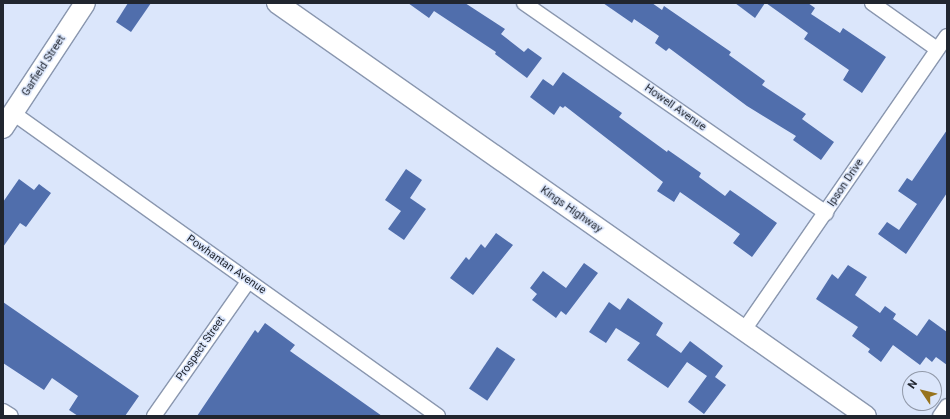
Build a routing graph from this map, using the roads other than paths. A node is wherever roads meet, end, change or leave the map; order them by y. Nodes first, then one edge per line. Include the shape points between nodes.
1 (85, 3) edge
2 (277, 3) edge
3 (524, 3) edge
4 (872, 3) edge
5 (947, 36) edge
6 (937, 49) junction
7 (8, 121) edge
8 (826, 213) junction
9 (248, 282) junction
10 (744, 330) junction
11 (947, 406) edge
12 (3, 411) edge
13 (864, 415) edge
14 (11, 416) edge
15 (154, 416) edge
16 (438, 416) edge
17 (940, 416) edge

1 - 7 street, Garfield Street
2 - 10 street, Kings Highway
3 - 8 street, Howell Avenue
4 - 6 street
5 - 6 street, Ipson Drive
6 - 8 street, Ipson Drive
7 - 9 street, Powhantan Avenue
8 - 10 street, Ipson Drive
9 - 15 street, Prospect Street
9 - 16 street, Powhantan Avenue
10 - 13 street, Kings Highway
11 - 17 street
12 - 14 street

